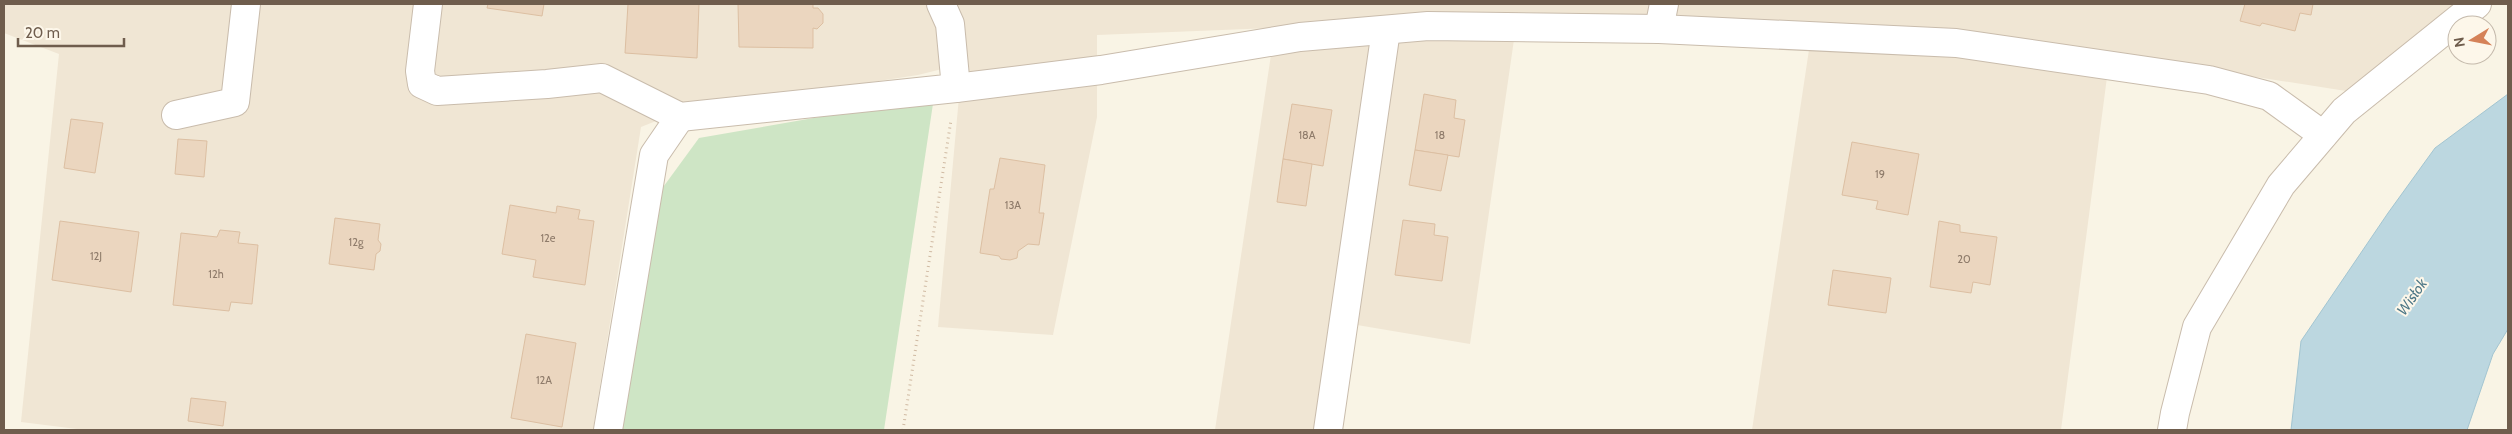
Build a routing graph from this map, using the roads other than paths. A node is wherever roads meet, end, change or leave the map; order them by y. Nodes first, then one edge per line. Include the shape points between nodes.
1 (246, 4) edge
2 (428, 4) edge
3 (941, 4) edge
4 (2477, 4) edge
5 (1661, 17) edge
6 (1386, 30) junction
7 (956, 88) junction
8 (176, 115) dead end
9 (680, 117) junction
10 (2323, 135) junction
11 (608, 430) edge
12 (1328, 430) edge
13 (2172, 430) edge

1 - 8 street via 235,102
2 - 9 street via 420,71 422,84 437,91 602,78
3 - 7 street via 950,24
4 - 10 street via 2344,111
5 - 6 street
5 - 10 street via 1956,43 2209,80 2269,96
6 - 7 street via 1300,37 1101,70
6 - 12 street
7 - 9 street
9 - 11 street via 654,155
10 - 13 street via 2281,185 2197,327

